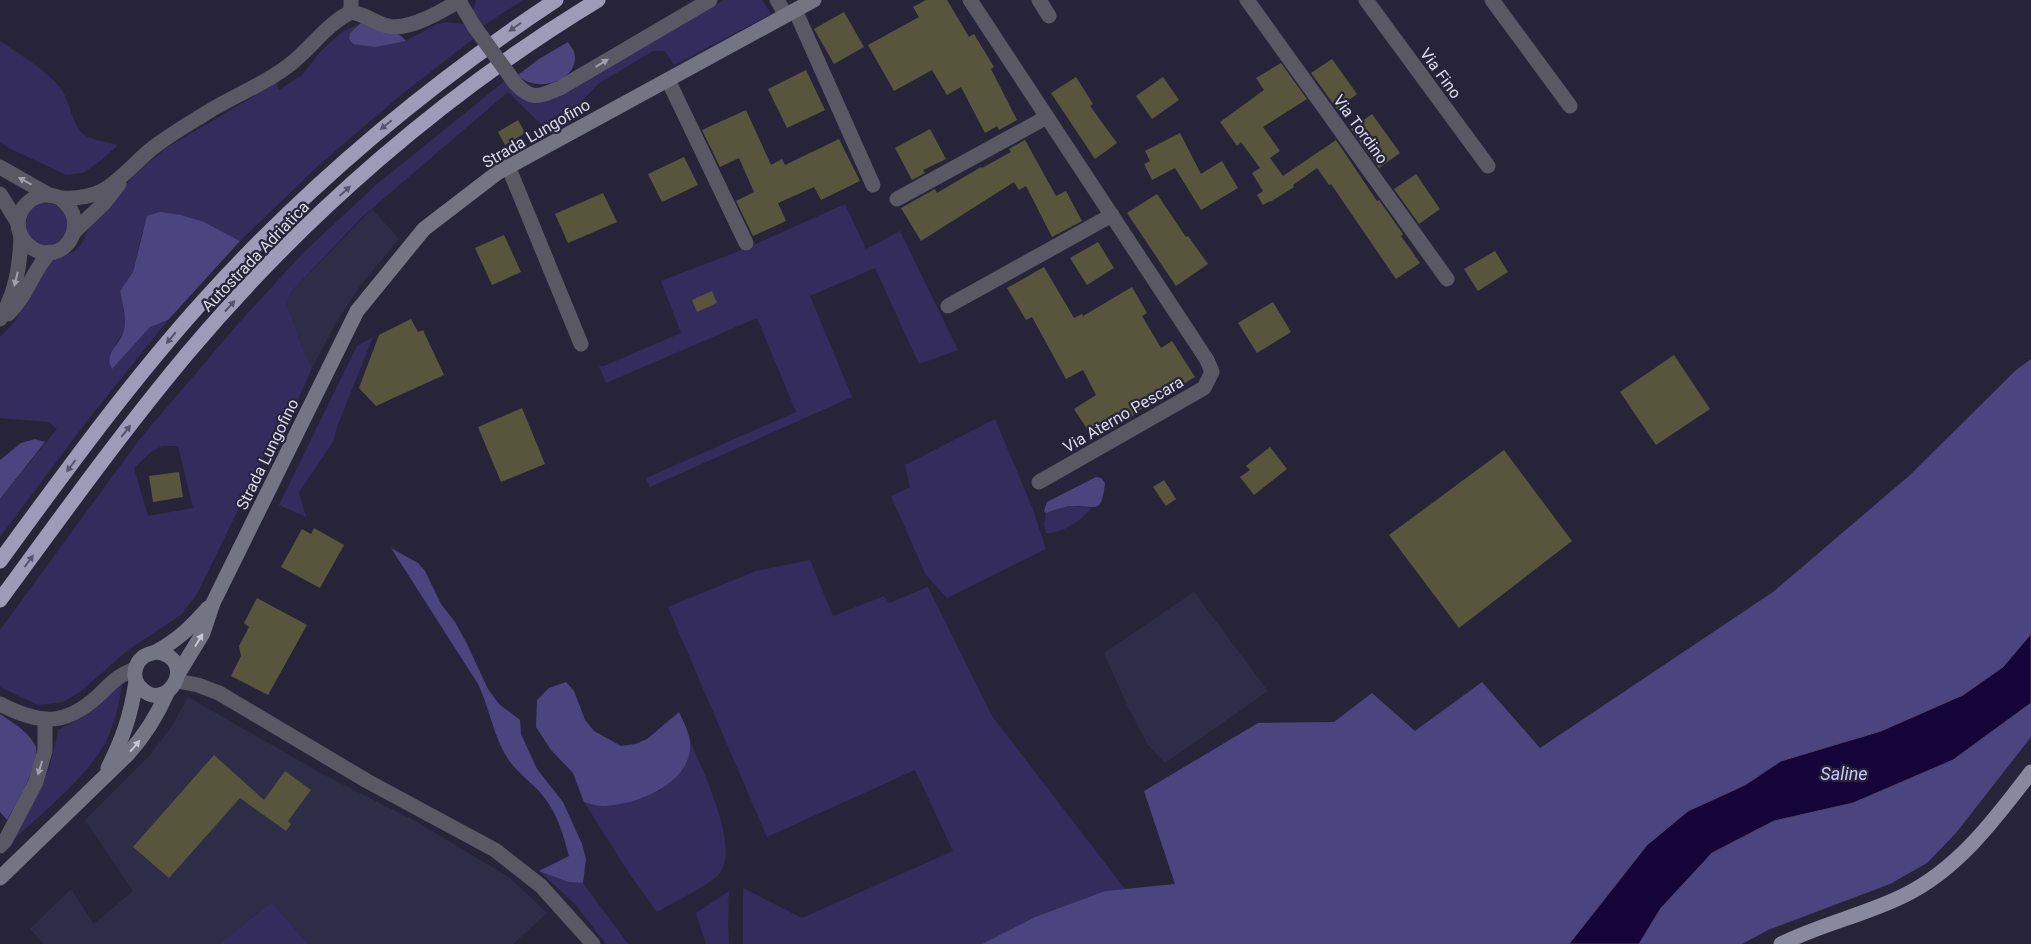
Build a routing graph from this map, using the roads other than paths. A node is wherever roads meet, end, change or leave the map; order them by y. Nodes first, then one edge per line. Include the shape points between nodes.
1 (460, 0) edge
2 (556, 0) edge
3 (598, 0) edge
4 (710, 0) edge
5 (777, 0) edge
6 (814, 0) edge
7 (970, 0) edge
8 (1039, 0) edge
9 (1247, 0) edge
10 (1366, 0) edge
11 (1492, 0) edge
12 (351, 6) edge
13 (791, 13) junction
14 (1049, 16) dead end
15 (668, 80) junction
16 (1570, 106) dead end
17 (1047, 117) junction
18 (133, 165) junction
19 (508, 166) junction
20 (1488, 166) dead end
21 (0, 167) edge
22 (873, 186) dead end
23 (0, 194) edge
24 (55, 197) junction
25 (896, 199) dead end
26 (1112, 215) junction
27 (19, 230) junction
28 (75, 231) junction
29 (746, 243) dead end
30 (50, 252) junction
31 (1447, 279) dead end
32 (948, 306) dead end
33 (0, 321) edge
34 (581, 344) dead end
35 (1039, 482) dead end
36 (0, 561) edge
37 (0, 600) edge
38 (213, 603) junction
39 (157, 652) junction
40 (136, 675) junction
41 (174, 683) junction
42 (0, 704) edge
43 (45, 720) junction
44 (2031, 772) edge
45 (101, 781) junction
46 (0, 846) edge
47 (0, 878) edge
48 (593, 944) edge
49 (1781, 944) edge

1 -> 4 street, bridge via 514,83 523,92 537,97 560,88
1 - 12 street via 410,25 397,27 388,26
2 -> 36 highway, Autostrada Adriatica via 438,82 357,149 271,229 204,300 135,382
37 -> 3 highway, Autostrada Adriatica via 187,354 300,232 387,153 456,98
5 - 13 street
6 - 13 main road, Strada Lungofino
7 - 17 street, Via Aterno Pescara
8 - 14 street
9 - 31 street, Via Tordino
10 - 20 street, Via Fino
11 - 16 street
12 - 18 street via 289,65 204,113
13 - 15 main road, Strada Lungofino
13 - 22 street
15 - 19 main road, Strada Lungofino
15 - 29 street
17 - 25 street
17 - 26 street, Via Aterno Pescara
18 - 24 street via 97,193
18 - 28 street via 104,203
19 - 34 street
19 - 38 main road, Strada Lungofino via 424,229 357,311
24 -> 21 street
23 - 27 street
24 - 27 street via 31,199 20,214
24 - 28 street via 67,203 75,215
26 - 32 street
26 - 35 street, Via Aterno Pescara via 1212,372 1204,388
27 - 30 street via 33,249
27 -> 33 street via 20,261 15,285
28 - 30 street via 66,246
30 - 33 street via 40,264 22,300
38 - 39 main road, Strada Lungofino via 187,632
41 -> 38 main road, Strada Lungofino via 203,632
39 - 40 main road, Strada Lungofino via 140,659
39 - 41 main road via 164,653 174,662
40 - 41 main road via 139,686 148,694 155,695
40 - 43 street via 119,676 80,711
40 - 45 main road, Strada Lungofino via 132,711
45 -> 41 main road, Strada Lungofino via 144,736
41 - 48 street via 198,685 219,693 367,781 495,850 541,886
42 - 43 street
43 -> 46 street via 45,751 36,782
44 - 49 main road via 1977,839 1935,877 1903,896
45 - 47 main road, Strada Lungofino

